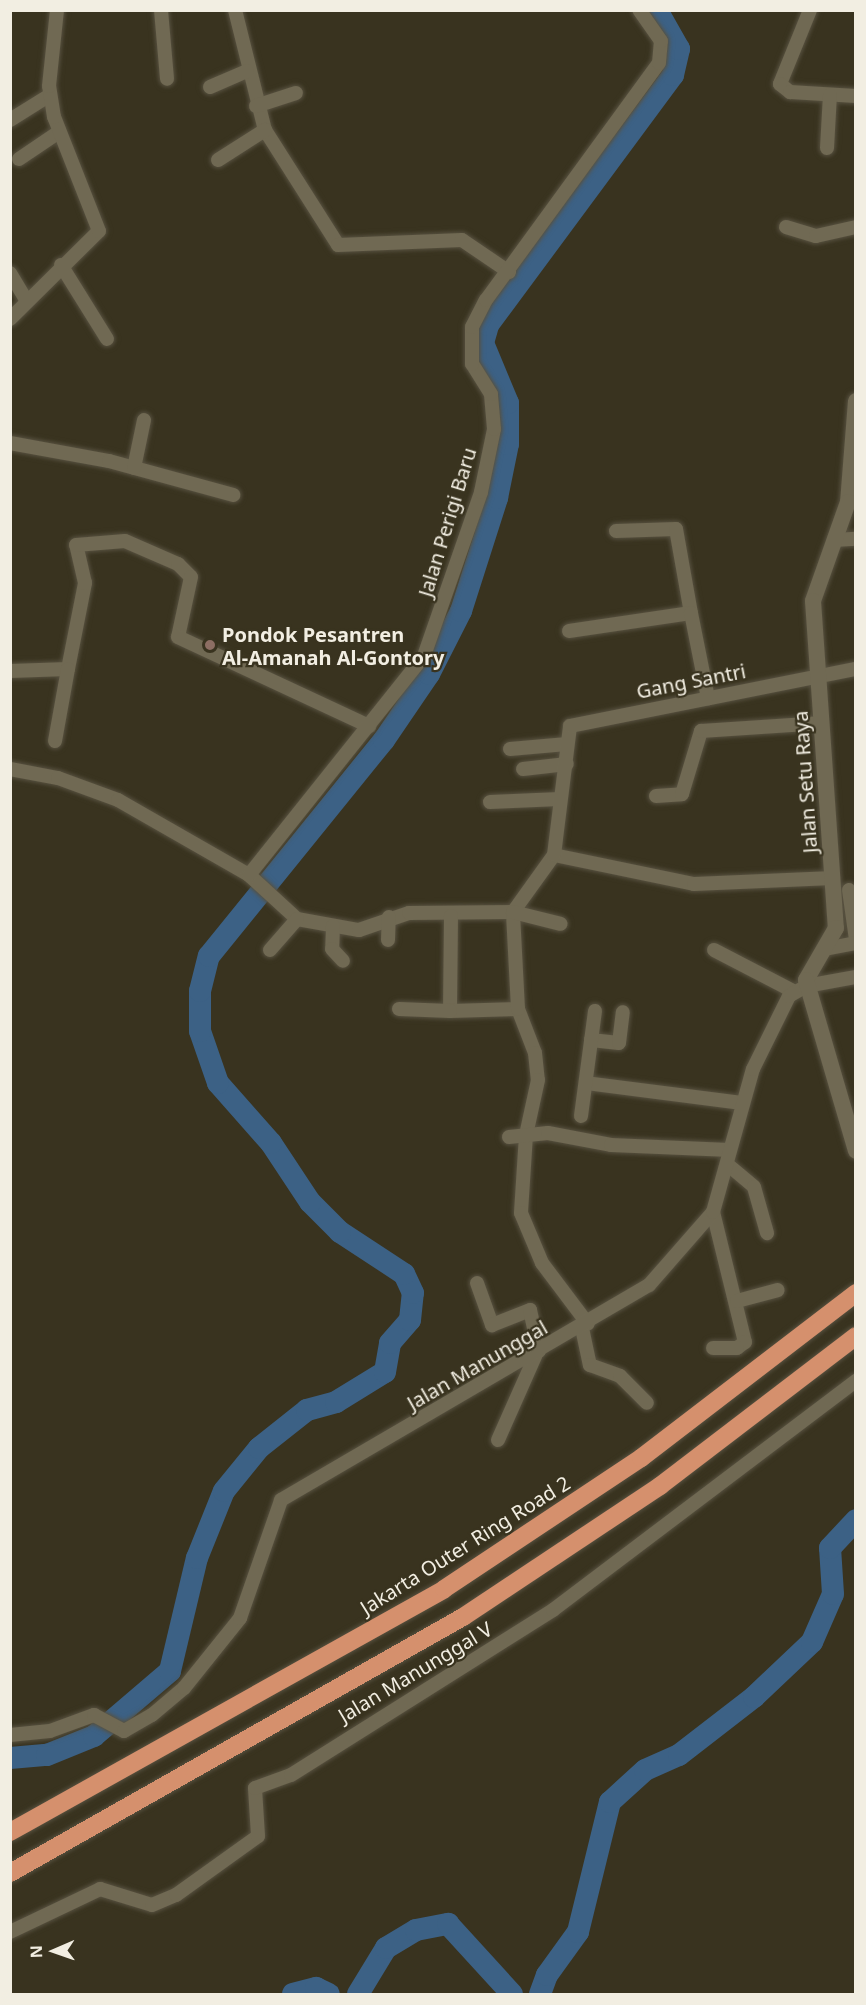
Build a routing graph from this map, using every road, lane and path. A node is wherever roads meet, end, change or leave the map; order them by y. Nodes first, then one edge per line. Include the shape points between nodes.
1 (57, 10) edge
2 (161, 10) edge
3 (235, 10) edge
4 (639, 10) edge
5 (810, 10) edge
6 (247, 71) junction
7 (167, 79) dead end
8 (210, 87) dead end
9 (296, 93) dead end
10 (50, 95) junction
11 (830, 95) junction
12 (855, 96) edge
13 (256, 106) junction
14 (10, 120) edge
15 (265, 130) junction
16 (59, 132) junction
17 (827, 148) dead end
18 (19, 159) dead end
19 (218, 159) dead end
20 (786, 227) dead end
21 (855, 227) edge
22 (61, 265) junction
23 (509, 272) junction
24 (10, 273) edge
25 (27, 301) junction
26 (10, 319) edge
27 (107, 339) dead end
28 (853, 409) edge
29 (144, 420) dead end
30 (10, 443) edge
31 (134, 468) junction
32 (233, 495) dead end
33 (616, 531) dead end
34 (855, 539) edge
35 (834, 540) junction
36 (691, 613) junction
37 (569, 631) dead end
38 (68, 669) junction
39 (855, 669) edge
40 (10, 671) edge
41 (819, 673) junction
42 (708, 698) junction
43 (822, 723) junction
44 (369, 726) junction
45 (55, 741) dead end
46 (567, 744) junction
47 (510, 749) dead end
48 (567, 764) junction
49 (10, 769) edge
50 (523, 769) dead end
51 (656, 796) dead end
52 (560, 799) junction
53 (490, 802) dead end
54 (554, 855) junction
55 (254, 878) junction
56 (833, 878) junction
57 (849, 890) dead end
58 (513, 912) junction
59 (451, 916) junction
60 (389, 917) junction
61 (297, 919) junction
62 (561, 924) dead end
63 (333, 926) junction
64 (388, 940) dead end
65 (855, 941) edge
66 (825, 949) junction
67 (270, 950) dead end
68 (714, 950) dead end
69 (343, 961) dead end
70 (855, 977) edge
71 (800, 989) junction
72 (399, 1009) dead end
73 (518, 1009) junction
74 (450, 1011) junction
75 (595, 1011) dead end
76 (623, 1012) dead end
77 (591, 1040) junction
78 (586, 1083) junction
79 (743, 1103) junction
80 (581, 1116) dead end
81 (526, 1135) junction
82 (508, 1137) dead end
83 (855, 1151) edge
84 (728, 1157) junction
85 (713, 1212) junction
86 (767, 1233) dead end
87 (477, 1283) dead end
88 (777, 1290) dead end
89 (855, 1293) edge
90 (737, 1301) junction
91 (585, 1326) junction
92 (855, 1336) edge
93 (713, 1348) dead end
94 (538, 1352) junction
95 (855, 1381) edge
96 (647, 1403) dead end
97 (498, 1440) dead end
98 (10, 1735) edge
99 (10, 1832) edge
100 (10, 1873) edge
101 (10, 1932) edge

1 - 10 street
2 - 7 street
3 - 6 street
4 - 23 street, Jalan Perigi Baru via 663,45 659,63
5 - 11 street via 780,84 790,92
6 - 8 street
6 - 13 street
9 - 13 street
10 - 14 street
10 - 16 street
11 - 12 street
11 - 17 street
13 - 15 street
15 - 19 street
15 - 23 street via 338,245 462,240
16 - 18 street
16 - 22 street via 99,231
20 - 21 street via 822,236
22 - 25 street
22 - 27 street
23 - 44 street, Jalan Perigi Baru via 477,313 469,345 472,364 491,394 494,429 481,492 424,656
24 - 25 street
25 - 26 street
28 - 35 street, Jalan Setu Raya via 851,489
29 - 31 street
30 - 31 street
31 - 32 street
33 - 36 street via 676,529
34 - 35 street
35 - 41 street, Jalan Setu Raya via 813,592
36 - 37 street
36 - 42 street
38 - 40 street
38 - 44 street via 85,583 76,545 140,544 178,564 191,577 178,637
38 - 45 street
39 - 41 street, Gang Santri
41 - 42 street, Gang Santri
41 - 43 street, Jalan Setu Raya
42 - 46 street, Gang Santri via 570,726
43 - 51 street via 701,731 682,794
43 - 56 street, Jalan Setu Raya
44 - 55 street, Jalan Perigi Baru
46 - 47 street
46 - 48 street
48 - 50 street
48 - 52 street
49 - 55 street via 58,778 118,800
52 - 53 street
52 - 54 street
54 - 56 street via 694,884
54 - 58 street
55 - 61 street
56 - 66 street, Jalan Setu Raya via 836,928
57 - 65 street
58 - 59 street
58 - 62 street
58 - 73 street
59 - 60 street
59 - 74 street
60 - 63 street via 359,930
60 - 64 street
61 - 63 street
61 - 67 street
63 - 69 street via 332,950
65 - 66 street
66 - 71 street, Jalan Setu Raya
68 - 71 street
70 - 71 street
71 - 79 street, Jalan Manunggal via 753,1069
71 - 83 street
72 - 74 street
73 - 74 street
73 - 81 street via 538,1080
75 - 77 street
76 - 77 street via 619,1043
77 - 78 street
78 - 79 street
78 - 80 street
79 - 84 street, Jalan Manunggal
81 - 82 street
81 - 84 street
81 - 91 street via 521,1213 528,1237
84 - 85 street, Jalan Manunggal
84 - 86 street via 754,1187
85 - 90 street
85 - 91 street, Jalan Manunggal via 648,1285
87 - 94 street via 492,1326 530,1310
88 - 90 street
89 - 99 highway, Jakarta Outer Ring Road 2 via 641,1458 444,1589
90 - 93 street via 744,1345
91 - 94 street, Jalan Manunggal
91 - 96 street via 590,1365 620,1376
92 - 100 highway via 660,1486 463,1617
94 - 97 street
94 - 98 street, Jalan Manunggal via 280,1500 258,1574 230,1635 164,1706 129,1730 115,1730 101,1717
95 - 101 street, Jalan Manunggal V via 553,1610 291,1775 255,1788 258,1836 176,1895 152,1905 100,1889

